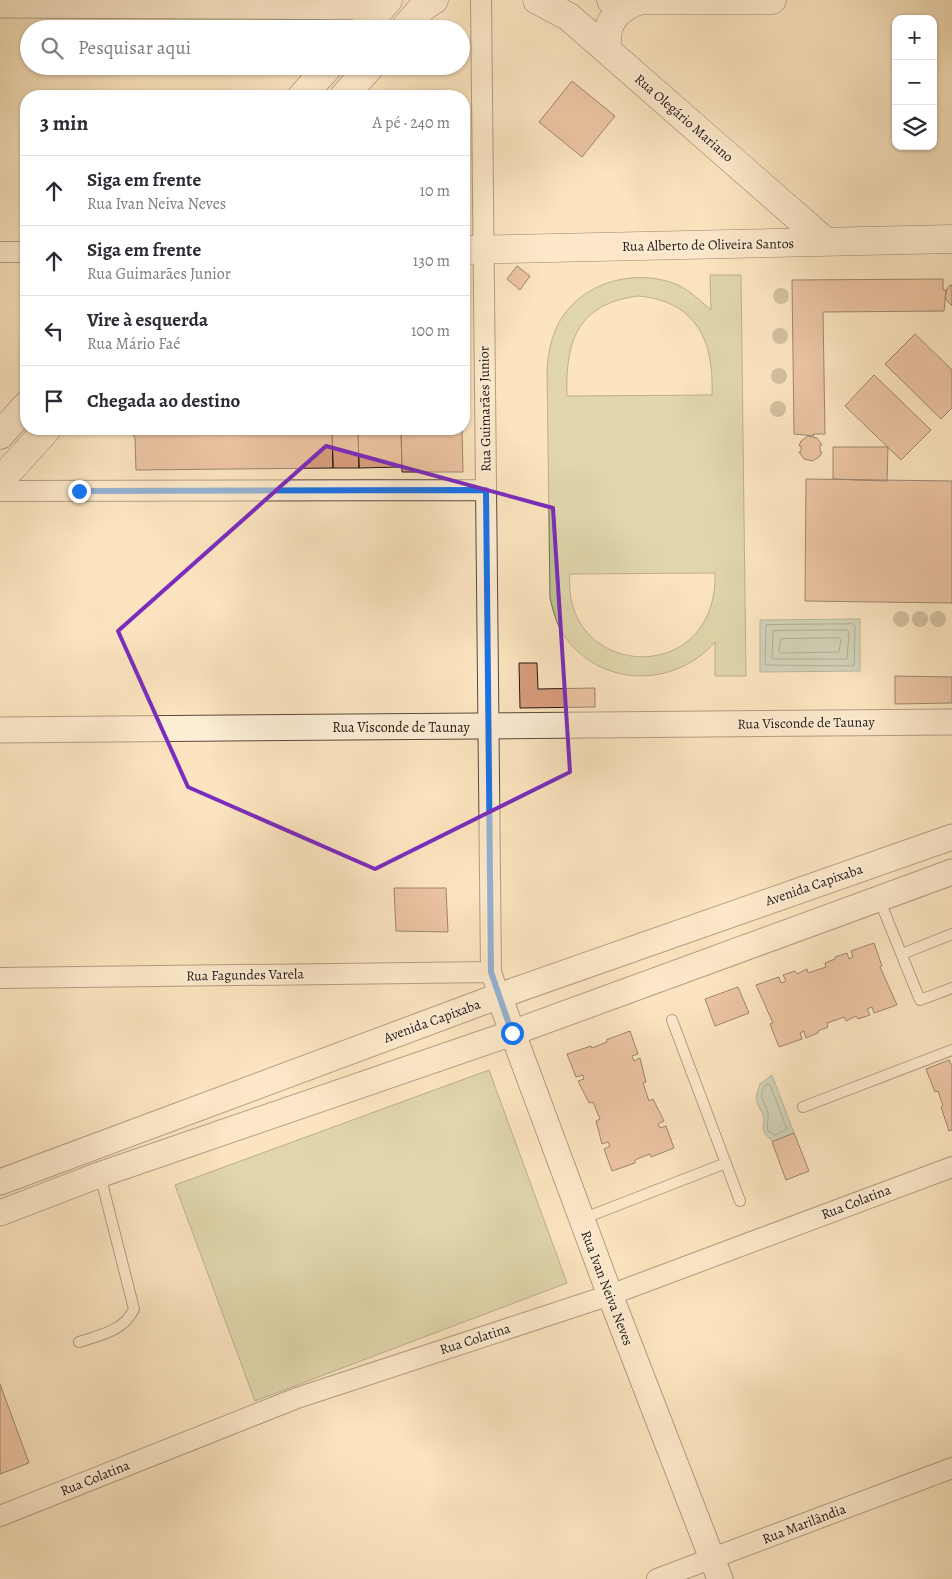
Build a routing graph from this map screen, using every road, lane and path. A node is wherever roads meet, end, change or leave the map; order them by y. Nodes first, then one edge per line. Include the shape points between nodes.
1 (434, 0) edge
2 (481, 0) edge
3 (537, 0) edge
4 (772, 0) edge
5 (624, 1) edge
6 (385, 3) edge
7 (0, 5) edge
8 (371, 20) edge
9 (412, 20) edge
10 (608, 51) junction
11 (321, 75) edge
12 (363, 75) edge
13 (307, 90) edge
14 (349, 90) edge
15 (952, 239) edge
16 (826, 242) junction
17 (474, 250) edge
18 (0, 252) edge
19 (20, 252) edge
20 (20, 413) edge
21 (42, 435) edge
22 (0, 436) edge
23 (0, 481) edge
24 (486, 490) junction
25 (0, 491) edge
26 (952, 722) edge
27 (489, 727) junction
28 (0, 730) edge
29 (952, 837) edge
30 (952, 872) edge
31 (879, 898) junction
32 (952, 934) edge
33 (902, 954) junction
34 (491, 972) junction
35 (0, 978) edge
36 (952, 988) edge
37 (500, 996) junction
38 (672, 1020) dead end
39 (512, 1033) junction
40 (952, 1050) edge
41 (802, 1107) dead end
42 (726, 1163) junction
43 (952, 1166) edge
44 (99, 1174) junction
45 (0, 1182) edge
46 (740, 1201) dead end
47 (0, 1212) edge
48 (581, 1220) junction
49 (610, 1295) junction
50 (79, 1342) dead end
51 (952, 1468) edge
52 (0, 1516) edge
53 (717, 1569) edge
54 (657, 1579) edge

1 - 9 main road
2 - 17 street, Rua Guimarães Junior
3 - 10 main road, Rua Olegário Mariano via 569,17
4 - 5 main road
5 - 10 main road via 607,35
6 - 7 street
6 - 8 main road
10 - 16 main road, Rua Olegário Mariano
11 - 13 main road
12 - 14 main road
15 - 16 main road, Rua Alberto de Oliveira Santos
16 - 17 main road, Rua Alberto de Oliveira Santos
17 - 24 street, Rua Guimarães Junior
18 - 19 street
20 - 22 main road
21 - 23 main road
24 - 25 street
24 - 27 street, Rua Guimarães Junior
26 - 27 street, Rua Visconde de Taunay
27 - 28 street, Rua Visconde de Taunay
27 - 34 street, Rua Guimarães Junior
29 - 37 street, Avenida Capixaba
30 - 31 street
31 - 33 lane
31 - 39 street
32 - 33 lane
33 - 36 lane via 920,1000
34 - 35 street, Rua Fagundes Varela
34 - 37 street, Rua Guimarães Junior
37 - 39 street, Rua Ivan Neiva Neves
37 - 45 street, Avenida Capixaba
38 - 42 lane
39 - 44 street
39 - 48 street, Rua Ivan Neiva Neves
40 - 41 lane
42 - 46 lane
42 - 48 lane
43 - 49 street, Rua Colatina
44 - 47 street
44 - 50 lane via 134,1309 122,1326
48 - 49 street, Rua Ivan Neiva Neves
49 - 52 street, Rua Colatina via 297,1398
49 - 53 street, Rua Ivan Neiva Neves
51 - 53 street, Rua Marilândia
53 - 54 street, Rua Marilândia

